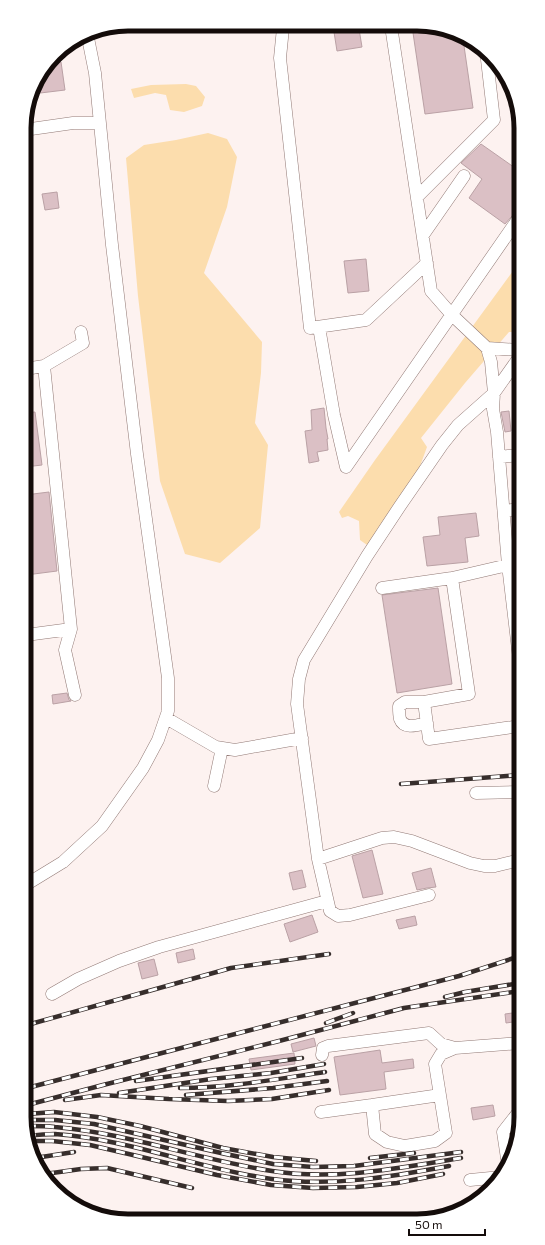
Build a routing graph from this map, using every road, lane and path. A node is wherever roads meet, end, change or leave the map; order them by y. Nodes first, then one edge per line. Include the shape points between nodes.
1 (283, 31) edge
2 (392, 31) edge
3 (88, 40) edge
4 (487, 60) edge
5 (100, 123) junction
6 (31, 129) edge
7 (464, 176) dead end
8 (417, 197) junction
9 (514, 225) edge
10 (423, 236) junction
11 (427, 263) junction
12 (452, 315) junction
13 (319, 327) junction
14 (81, 332) dead end
15 (487, 348) junction
16 (514, 350) edge
17 (514, 365) edge
18 (44, 366) junction
19 (31, 368) edge
20 (494, 393) junction
21 (514, 456) edge
22 (499, 457) junction
23 (514, 510) edge
24 (504, 511) junction
25 (514, 565) edge
26 (452, 578) junction
27 (382, 588) dead end
28 (71, 630) junction
29 (31, 634) edge
30 (75, 695) dead end
31 (424, 702) junction
32 (166, 718) junction
33 (427, 723) junction
34 (514, 727) edge
35 (302, 738) junction
36 (222, 748) junction
37 (214, 786) dead end
38 (514, 792) edge
39 (476, 793) dead end
40 (318, 859) junction
41 (514, 861) edge
42 (31, 882) edge
43 (429, 895) dead end
44 (327, 900) junction
45 (52, 994) dead end
46 (514, 1043) edge
47 (455, 1048) junction
48 (322, 1055) dead end
49 (440, 1095) junction
50 (372, 1105) junction
51 (321, 1112) dead end
52 (514, 1118) edge
53 (506, 1155) edge
54 (493, 1178) edge
55 (470, 1180) dead end

1 - 13 lane via 280,58 310,328
2 - 8 lane
3 - 5 lane
4 - 8 lane via 494,120
5 - 6 lane via 73,123
5 - 32 lane via 137,454 168,678
7 - 10 lane
8 - 10 lane
9 - 12 lane
10 - 11 lane
11 - 12 lane via 431,291
11 - 13 lane via 366,320
12 - 13 lane via 346,467
12 - 15 lane
14 - 18 lane via 83,343
15 - 16 lane
15 - 20 lane
17 - 20 lane
18 - 19 lane
18 - 28 lane
20 - 22 lane via 493,409
20 - 35 lane via 458,425 442,445 371,550 304,660 299,679 298,704
21 - 22 lane
22 - 24 lane
23 - 24 lane
24 - 25 lane
25 - 26 lane
26 - 27 lane
26 - 31 lane via 469,694
28 - 29 lane
28 - 30 lane via 65,650
31 - 33 lane
31 - 33 lane via 405,702 399,706 400,719 403,724 409,726
32 - 36 lane
32 - 42 lane via 143,768 102,826 63,862
33 - 34 lane via 429,738
35 - 36 lane via 235,750
35 - 40 lane
36 - 37 lane
38 - 39 lane
40 - 41 lane via 382,838 394,837 484,866
40 - 44 lane
43 - 44 lane via 344,916 338,916 330,911
44 - 45 lane via 159,947 78,979
46 - 47 lane
47 - 48 lane via 441,1044 430,1033 328,1046 323,1048
47 - 49 lane via 441,1054 435,1064
49 - 50 lane
49 - 50 lane via 446,1133 435,1140 405,1146 387,1142 375,1134
50 - 51 lane
52 - 53 lane via 503,1132
54 - 55 lane

